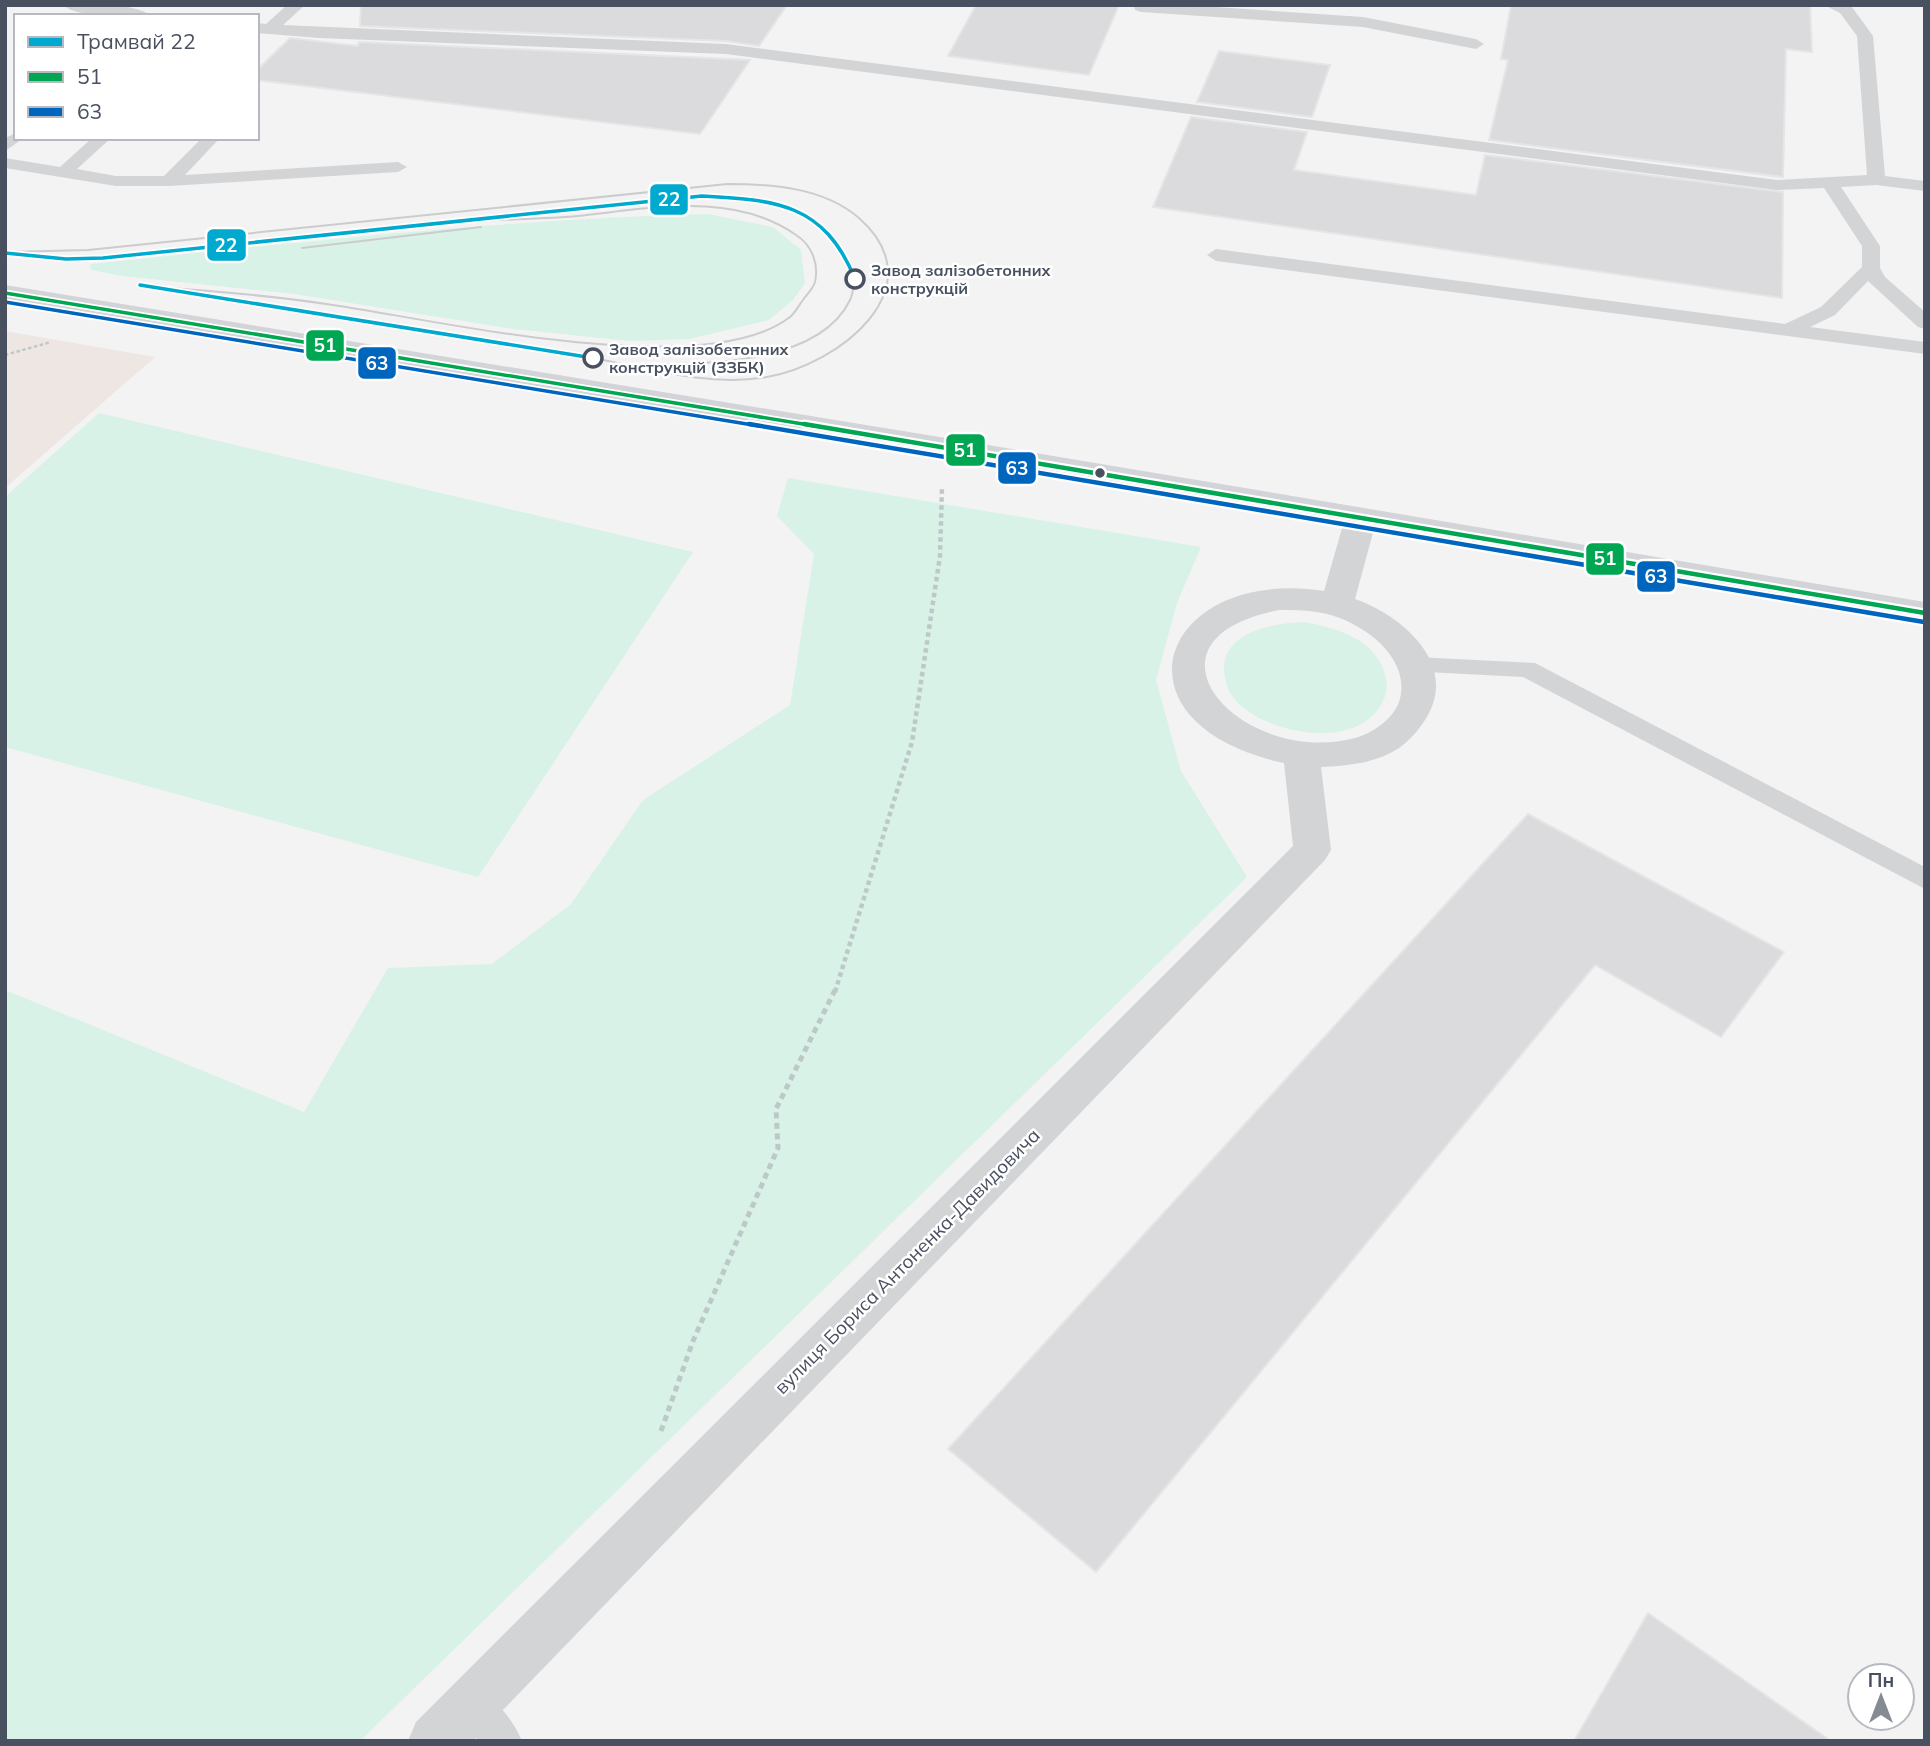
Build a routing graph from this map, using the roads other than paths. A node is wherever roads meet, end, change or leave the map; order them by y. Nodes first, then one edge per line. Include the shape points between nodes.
1 (71, 5) edge
2 (297, 5) edge
3 (1370, 5) edge
4 (1832, 5) edge
5 (1141, 7) dead end
6 (130, 14) edge
7 (1363, 22) junction
8 (264, 29) edge
9 (1476, 44) dead end
10 (101, 140) edge
11 (210, 140) edge
12 (5, 163) edge
13 (398, 167) dead end
14 (64, 172) junction
15 (1876, 180) junction
16 (169, 181) junction
17 (1829, 182) junction
18 (1925, 186) edge
19 (1216, 255) dead end
20 (1871, 268) junction
21 (5, 293) edge
22 (1925, 323) edge
23 (1785, 331) junction
24 (1925, 348) edge
25 (1361, 518) junction
26 (1337, 605) junction
27 (1925, 613) edge
28 (1415, 665) junction
29 (1301, 755) junction
30 (1925, 878) edge
31 (471, 1704) junction
32 (435, 1741) edge
33 (503, 1741) edge

1 - 6 lane
2 - 8 lane
3 - 7 lane
4 - 15 lane via 1846,10 1865,36
5 - 7 lane
7 - 9 lane
8 - 17 lane via 726,49 1777,185
10 - 14 lane
11 - 16 lane
12 - 14 lane
13 - 16 lane
14 - 16 lane via 116,181
15 - 17 lane
15 - 18 lane
17 - 20 lane via 1871,246
19 - 23 lane
20 - 22 lane via 1877,280
20 - 23 lane via 1828,311
21 - 25 main road
23 - 24 lane
25 - 26 street
25 - 27 main road
26 - 28 street via 1386,629
26 - 29 street via 1279,599 1250,603 1206,627 1193,645 1188,665 1190,685 1219,723 1252,742
28 - 29 street via 1416,705 1386,738 1332,755
28 - 30 lane via 1527,669
29 - 31 street, вулиця Бориса Антоненка-Давидовича via 1312,850
31 - 32 street, вулиця Бориса Антоненка-Давидовича
31 - 33 lane

